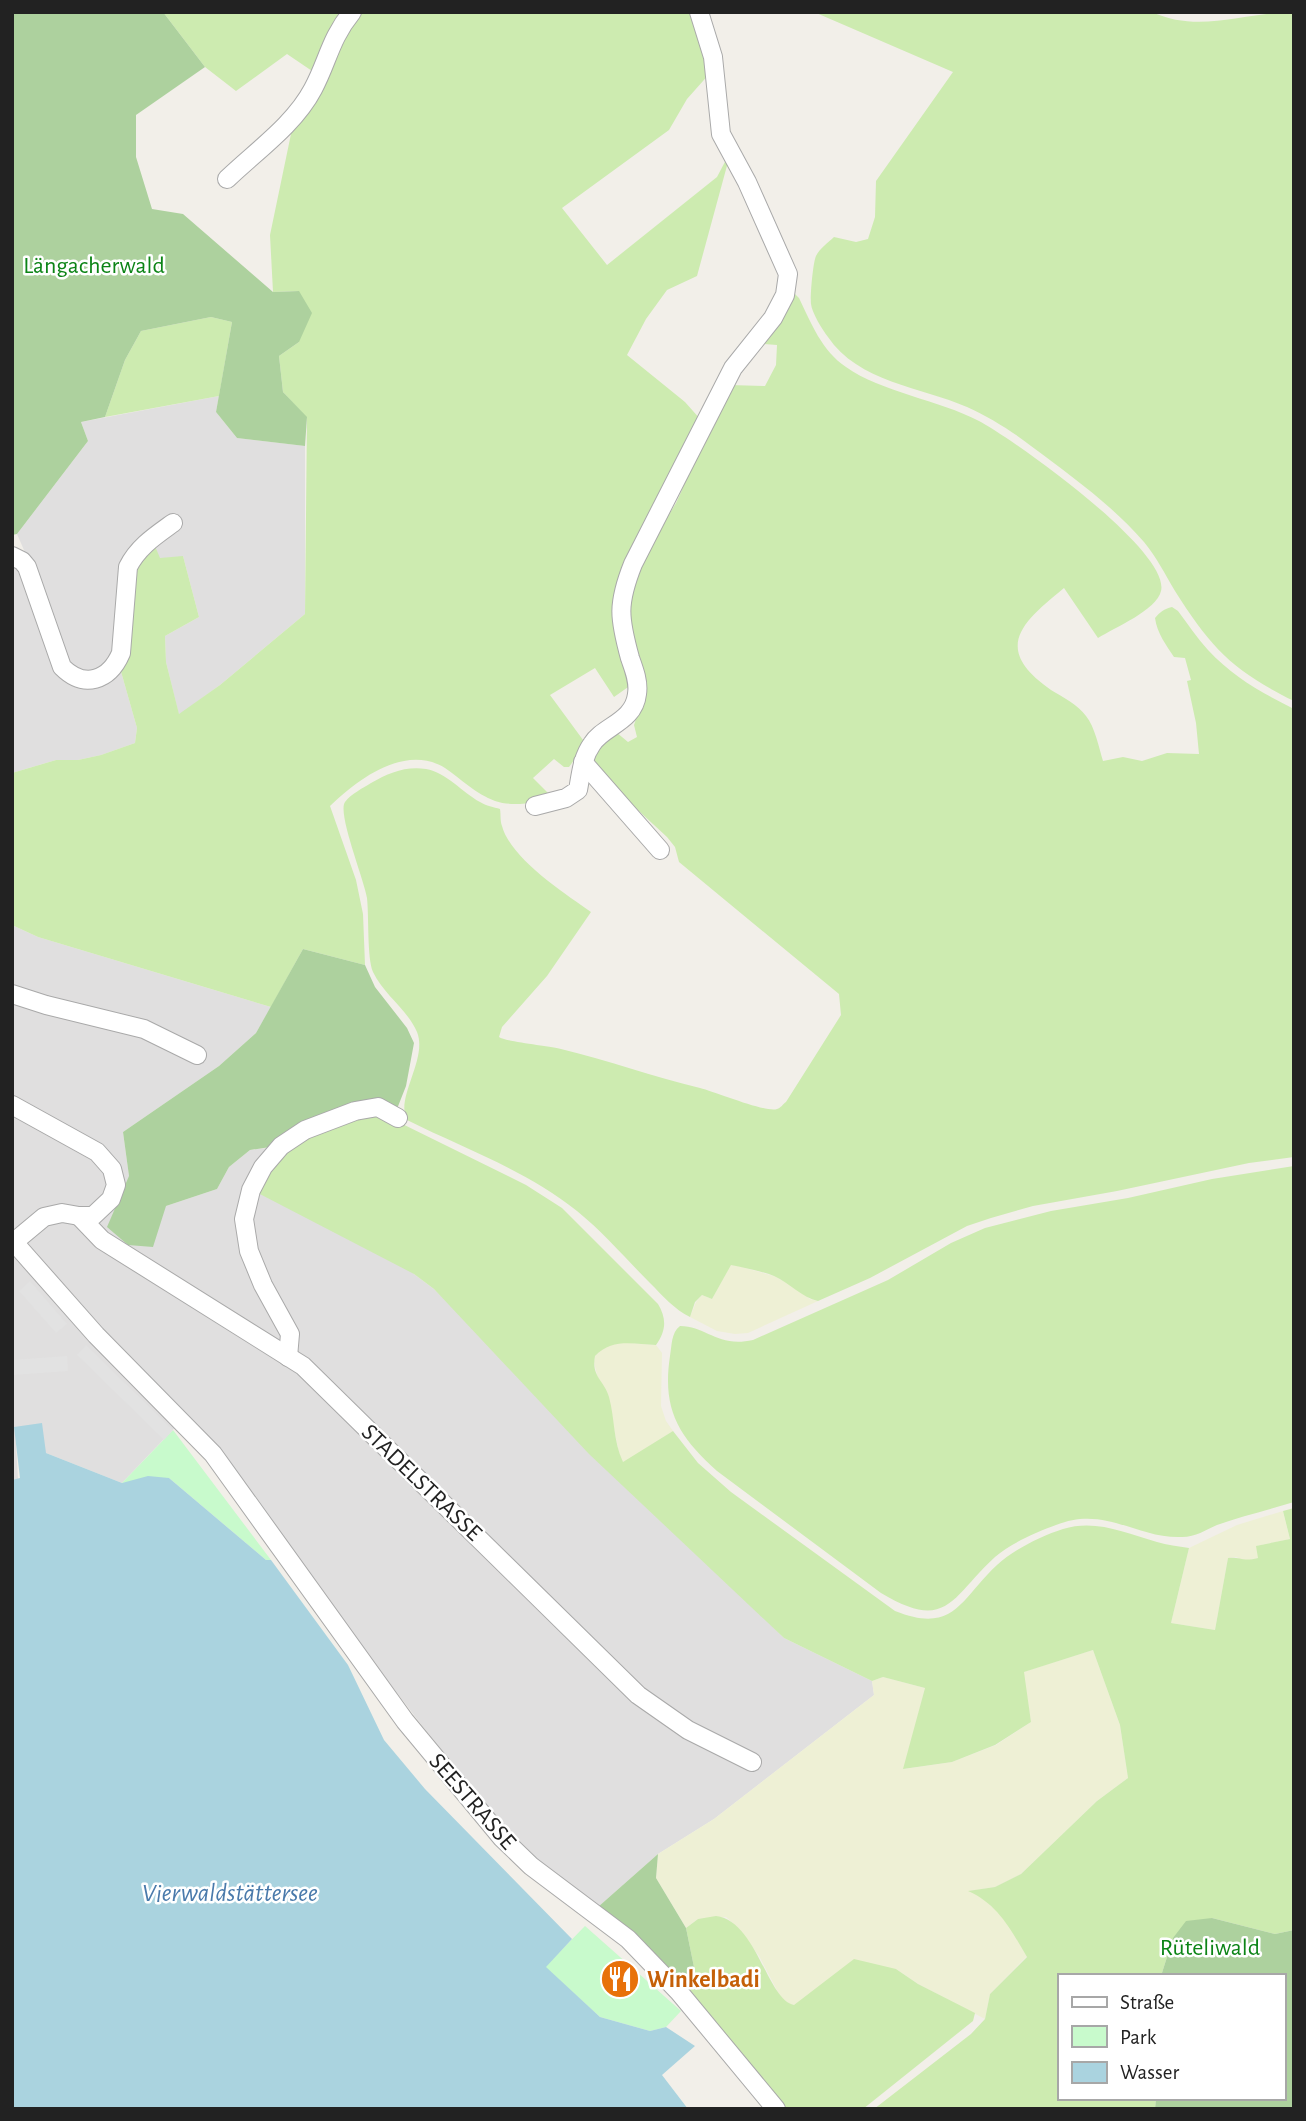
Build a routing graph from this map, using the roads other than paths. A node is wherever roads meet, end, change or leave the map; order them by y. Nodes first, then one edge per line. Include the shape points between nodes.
1 (352, 12) edge
2 (699, 12) edge
3 (227, 179) dead end
4 (173, 523) dead end
5 (12, 556) edge
6 (583, 762) junction
7 (535, 806) dead end
8 (660, 850) dead end
9 (12, 994) edge
10 (197, 1055) dead end
11 (12, 1105) edge
12 (398, 1118) dead end
13 (79, 1216) junction
14 (13, 1241) edge
15 (288, 1357) junction
16 (752, 1762) dead end
17 (776, 2109) edge

1 - 3 street via 295,116
2 - 6 street via 713,57 721,134 788,274 785,295 773,318 733,368 633,564 624,587 621,624 637,696 631,712 593,741
4 - 5 street via 145,544 128,567 121,653 115,667 95,679 83,680 62,667 27,567
6 - 7 street via 578,790
6 - 8 street
9 - 10 street via 144,1029
11 - 13 street via 97,1152 112,1169 116,1185 111,1199 93,1216
12 - 15 street via 378,1107 304,1130 281,1146 251,1190 244,1219 249,1251 290,1334
13 - 14 street via 44,1217
13 - 15 street, STADELSTRASSE via 102,1240
14 - 17 street, SEESTRASSE via 96,1335 213,1454 405,1721 502,1838 531,1866 628,1939 679,1992
15 - 16 street, STADELSTRASSE via 303,1366 638,1695 688,1730

